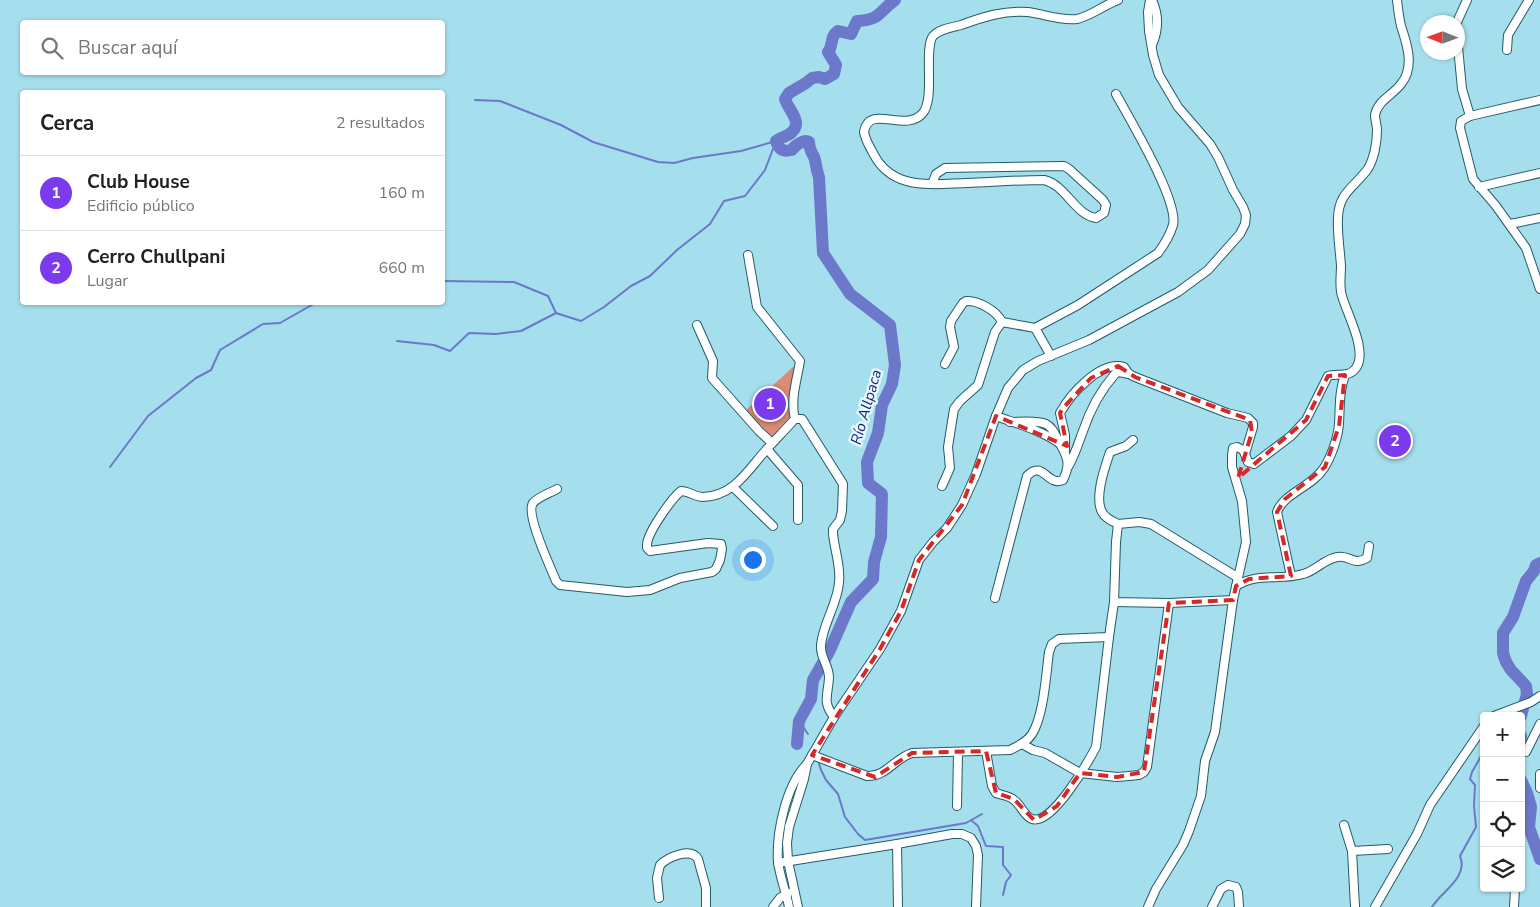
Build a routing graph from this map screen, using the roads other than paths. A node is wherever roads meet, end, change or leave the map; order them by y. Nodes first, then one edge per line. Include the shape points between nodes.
1 (1118, 0) edge
2 (1151, 0) edge
3 (1397, 0) edge
4 (1467, 0) edge
5 (1529, 0) edge
6 (1460, 15) edge
7 (1507, 50) dead end
8 (1459, 60) edge
9 (1116, 94) dead end
10 (1540, 100) edge
11 (1470, 116) junction
12 (1540, 173) edge
13 (932, 184) junction
14 (1479, 187) junction
15 (1540, 218) edge
16 (1510, 224) junction
17 (748, 255) dead end
18 (1537, 269) edge
19 (1540, 289) edge
20 (1002, 322) junction
21 (697, 325) dead end
22 (1035, 328) junction
23 (1051, 356) junction
24 (945, 364) dead end
25 (1128, 374) junction
26 (1345, 375) junction
27 (996, 416) junction
28 (794, 419) junction
29 (1132, 440) dead end
30 (770, 446) junction
31 (1063, 447) junction
32 (1244, 454) junction
33 (1068, 467) junction
34 (942, 486) dead end
35 (733, 487) junction
36 (557, 489) dead end
37 (798, 520) dead end
38 (1118, 524) junction
39 (773, 526) dead end
40 (1369, 546) dead end
41 (1291, 576) junction
42 (1237, 577) junction
43 (1236, 586) junction
44 (996, 598) dead end
45 (1233, 600) junction
46 (1114, 602) junction
47 (1169, 602) junction
48 (1109, 637) junction
49 (1540, 696) edge
50 (1503, 712) edge
51 (834, 718) junction
52 (1540, 724) edge
53 (1480, 732) edge
54 (1022, 744) junction
55 (986, 751) junction
56 (1526, 752) dead end
57 (958, 753) junction
58 (812, 755) junction
59 (807, 764) junction
60 (1080, 773) junction
61 (1540, 774) edge
62 (1540, 788) edge
63 (957, 806) dead end
64 (1344, 825) dead end
65 (898, 844) junction
66 (1388, 848) dead end
67 (1352, 851) junction
68 (788, 861) junction
69 (778, 863) junction
70 (794, 891) junction
71 (1515, 892) edge
72 (785, 894) junction
73 (659, 898) dead end
74 (706, 907) edge
75 (773, 907) edge
76 (788, 907) edge
77 (798, 907) edge
78 (898, 907) edge
79 (976, 907) edge
80 (1148, 907) edge
81 (1212, 907) edge
82 (1239, 907) edge
83 (1355, 907) edge
84 (1375, 907) edge
85 (1514, 907) edge

1 - 13 street via 1078,18 1025,12 1001,13 942,31 933,37 929,48 926,108 922,114 900,122 876,118 866,124 864,132 878,164 885,171 912,183
2 - 23 street via 1149,30 1159,75 1178,107 1218,157 1243,206 1245,224 1208,270 1178,292 1118,326
3 - 26 street via 1409,57 1408,71 1403,83 1379,106 1375,116 1376,144 1372,158 1367,170 1345,193 1338,216 1340,287 1360,354 1357,368
4 - 6 street
5 - 7 street via 1508,35
8 - 11 street via 1462,89
9 - 22 street via 1147,148 1172,210 1173,224 1158,253 1078,305
10 - 11 street
11 - 14 street via 1461,121 1460,128 1473,179
12 - 14 street
13 - 13 street via 1044,180 1055,184 1087,216 1100,217 1106,210 1103,200 1069,169 1058,165 945,168 936,174
14 - 16 street
15 - 16 street
16 - 18 street
17 - 28 street via 757,308 800,361 793,396
18 - 19 street
20 - 22 street
20 - 24 street via 995,312 966,301 951,321 954,347
20 - 34 street via 978,385 954,410 948,447 950,468
21 - 30 street via 713,361 712,378
22 - 23 street
23 - 27 street via 1023,370 1015,378
25 - 31 street via 1124,367 1107,369 1070,398 1060,413 1065,436
25 - 32 street via 1227,413 1248,418 1253,427
25 - 33 street via 1115,374 1097,398
26 - 32 street via 1328,376 1306,420 1257,463 1248,462
26 - 41 street via 1340,392 1339,426 1325,467 1307,486 1286,499 1277,512
27 - 31 street via 1029,427
27 - 51 street via 962,505 919,560 901,611
28 - 30 street
28 - 51 street via 802,419 840,478 843,490 840,520 833,529 840,583 822,638 829,676 826,706
29 - 38 street via 1110,452 1100,489 1101,511
30 - 35 street
30 - 37 street via 798,485
31 - 33 street
32 - 42 street via 1237,446 1232,455 1245,532
33 - 44 street via 1059,482 1039,471 1027,476
35 - 36 street via 711,496 681,492 675,495 647,544 650,552 721,544 716,569 650,590 627,592 564,587 556,581 532,520 531,509 534,503
35 - 39 street
38 - 42 street via 1151,524
38 - 46 street
40 - 41 street via 1367,558 1362,561 1337,557 1312,572
41 - 43 street via 1250,579
42 - 43 street
43 - 45 street
45 - 47 street
45 - 80 street via 1215,732 1205,761 1201,796 1183,846
46 - 47 street
46 - 48 street
47 - 60 street via 1147,767 1139,775 1129,776
48 - 54 street via 1059,639 1052,644 1040,715 1032,734
48 - 60 street via 1096,747
49 - 50 street
51 - 58 street
52 - 56 street
53 - 84 street via 1430,805
54 - 55 street via 1010,750
54 - 60 street
55 - 57 street
55 - 60 street via 996,793 1014,799 1034,820 1041,819 1057,806
57 - 58 street via 905,755 875,777
57 - 63 street
58 - 59 street
59 - 68 street via 789,827
59 - 69 street via 796,776 786,804
61 - 62 street
64 - 67 street
65 - 68 street
65 - 78 street
65 - 79 street via 952,834 971,838 978,855
66 - 67 street
67 - 83 street
68 - 69 street
68 - 70 street
69 - 72 street
70 - 72 street
70 - 77 street
71 - 85 street
72 - 75 street
72 - 76 street
73 - 74 street via 660,865 676,856 692,853 696,855 702,871
81 - 82 street via 1221,888 1228,885 1236,887

